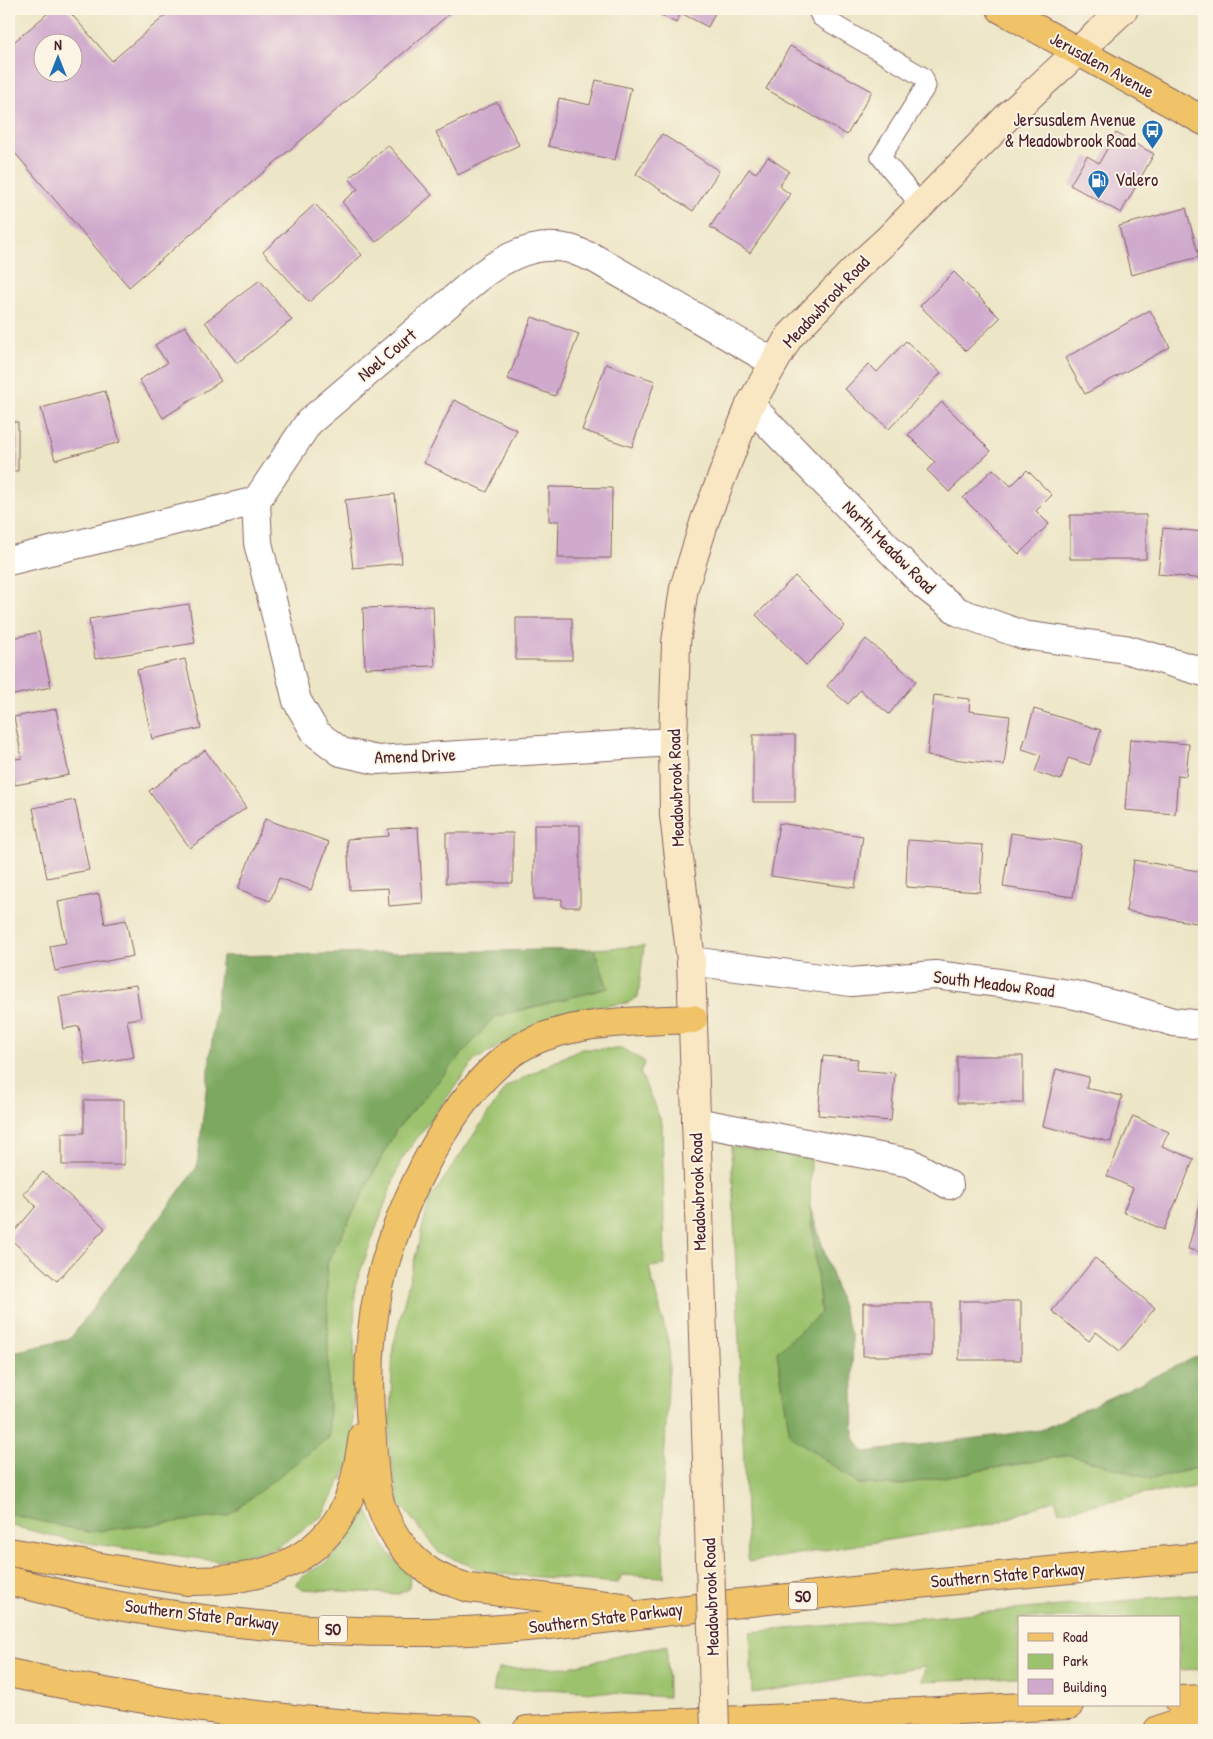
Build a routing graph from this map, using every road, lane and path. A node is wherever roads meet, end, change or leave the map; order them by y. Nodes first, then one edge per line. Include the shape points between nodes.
1 (817, 9) edge
2 (1001, 9) edge
3 (1124, 9) edge
4 (1078, 52) junction
5 (1204, 121) edge
6 (921, 206) junction
7 (773, 362) junction
8 (750, 405) junction
9 (256, 501) junction
10 (9, 561) edge
11 (1204, 672) edge
12 (673, 742) junction
13 (690, 961) junction
14 (693, 1019) junction
15 (1204, 1025) edge
16 (696, 1122) junction
17 (949, 1185) dead end
18 (369, 1408) junction
19 (9, 1552) edge
20 (1204, 1557) edge
21 (9, 1581) edge
22 (661, 1612) junction
23 (9, 1673) edge
24 (1204, 1699) edge
25 (1180, 1700) edge
26 (1047, 1706) edge
27 (1204, 1713) edge
28 (416, 1730) edge
29 (470, 1730) edge
30 (527, 1730) edge
31 (715, 1730) edge
32 (1158, 1730) edge

1 - 6 lane via 822,17 923,77 926,86 881,157
2 - 4 main road, Jerusalem Avenue
3 - 4 street, Meadowbrook Road
4 - 5 main road, Jerusalem Avenue
4 - 6 street, Meadowbrook Road via 1009,115
6 - 7 street, Meadowbrook Road via 789,337
7 - 8 street, Meadowbrook Road
7 - 9 street, Noel Court via 592,257 568,249 538,247 502,260 482,274 308,422
8 - 11 street, North Meadow Road via 925,586 959,612 1023,634 1125,649
8 - 12 street, Meadowbrook Road via 705,520 684,588 676,642
9 - 10 street
9 - 12 street, Amend Drive via 258,542 296,702 316,732 341,752 377,760
12 - 13 street, Meadowbrook Road via 674,815
13 - 14 street, Meadowbrook Road
13 - 15 street, South Meadow Road via 851,982 935,975 1000,983 1075,995 1173,1022
14 - 16 street, Meadowbrook Road
14 - 18 main road via 576,1027 531,1042 512,1053 479,1082 444,1130 423,1168 389,1245 373,1321
16 - 17 street via 911,1162
16 - 31 street, Meadowbrook Road, bridge
18 - 19 main road via 347,1503 323,1539 284,1566 236,1579 187,1581
18 - 22 main road via 377,1490 383,1511 401,1546 417,1563 433,1574 469,1588
20 - 22 main road, Southern State Parkway / SO
21 - 22 main road, Southern State Parkway / SO via 156,1611 236,1622 369,1631 494,1630
23 - 28 main road via 234,1713
24 - 25 main road
26 - 30 main road
27 - 32 main road
28 - 29 main road

